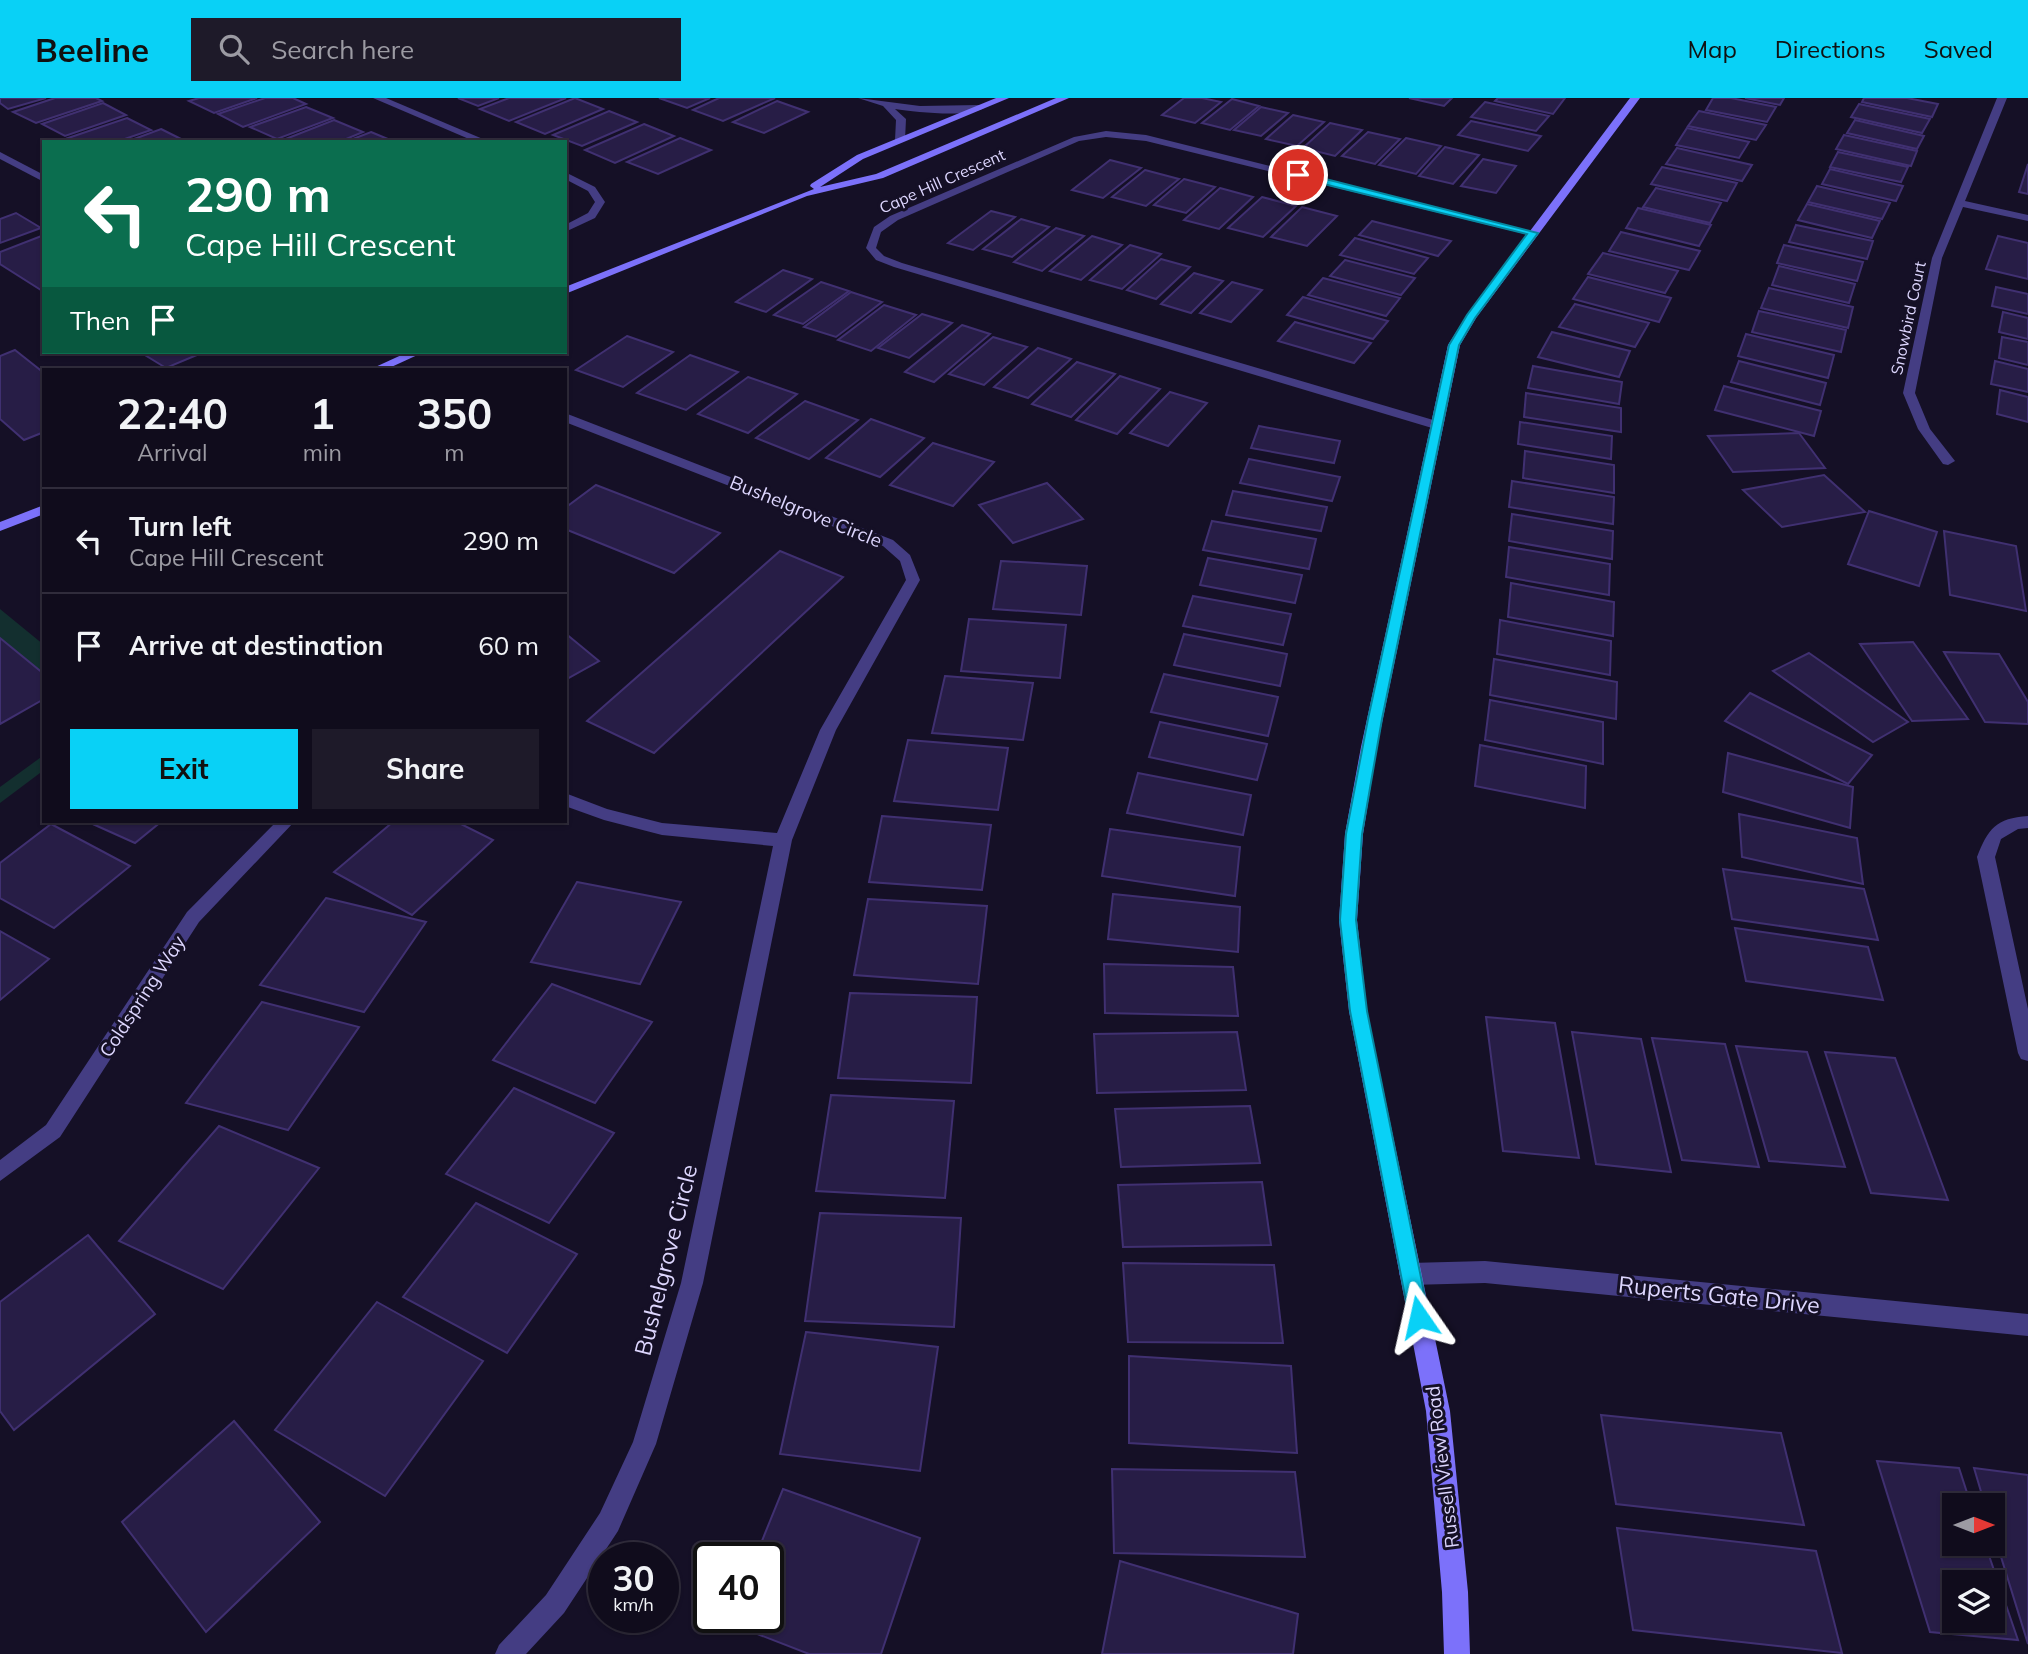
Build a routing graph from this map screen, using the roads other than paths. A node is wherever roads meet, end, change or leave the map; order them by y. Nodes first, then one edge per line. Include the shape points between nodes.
1 (378, 98) edge
2 (863, 98) edge
3 (1004, 98) edge
4 (1064, 98) edge
5 (1635, 98) edge
6 (2003, 98) edge
7 (887, 106) junction
8 (979, 108) junction
9 (480, 140) edge
10 (900, 140) junction
11 (0, 155) edge
12 (567, 176) edge
13 (42, 178) edge
14 (804, 194) junction
15 (1960, 203) junction
16 (2028, 218) edge
17 (567, 228) edge
18 (1533, 233) junction
19 (567, 290) edge
20 (413, 354) edge
21 (379, 368) edge
22 (567, 418) edge
23 (1436, 425) junction
24 (1948, 461) dead end
25 (42, 510) edge
26 (0, 527) edge
27 (567, 800) edge
28 (2028, 822) edge
29 (285, 823) edge
30 (783, 841) junction
31 (2028, 1053) edge
32 (0, 1172) edge
33 (1410, 1273) junction
34 (2028, 1325) edge
35 (508, 1654) edge
36 (1457, 1654) edge

1 - 9 street
2 - 7 street
3 - 8 street
4 - 14 street via 879,176
5 - 18 street, Russell View Road
6 - 15 street, Snowbird Court
7 - 8 street via 938,111
7 - 10 street via 901,120
8 - 10 street
10 - 14 street via 860,157
11 - 13 street
12 - 17 street via 586,183 601,199 594,215
14 - 19 street
15 - 16 street
15 - 24 street, Snowbird Court via 1937,258 1909,393 1914,415
18 - 23 street, Russell View Road via 1454,345
18 - 23 street, Cape Hill Crescent via 1146,138 1106,134 1077,139 894,218 872,237 871,247 880,258 898,265
20 - 21 street
22 - 30 street, Bushelgrove Circle via 888,543 912,567 913,580 828,730
23 - 33 street, Russell View Road via 1367,759 1354,834 1348,920 1358,1011
25 - 26 street
27 - 30 street via 662,829
28 - 31 street via 2015,823 1994,835 1986,857
29 - 32 street, Coldspring Way via 193,917 52,1131
30 - 35 street, Bushelgrove Circle via 692,1283 644,1444 610,1522 555,1604
33 - 34 street, Ruperts Gate Drive via 1485,1272
33 - 36 street, Russell View Road via 1438,1411

